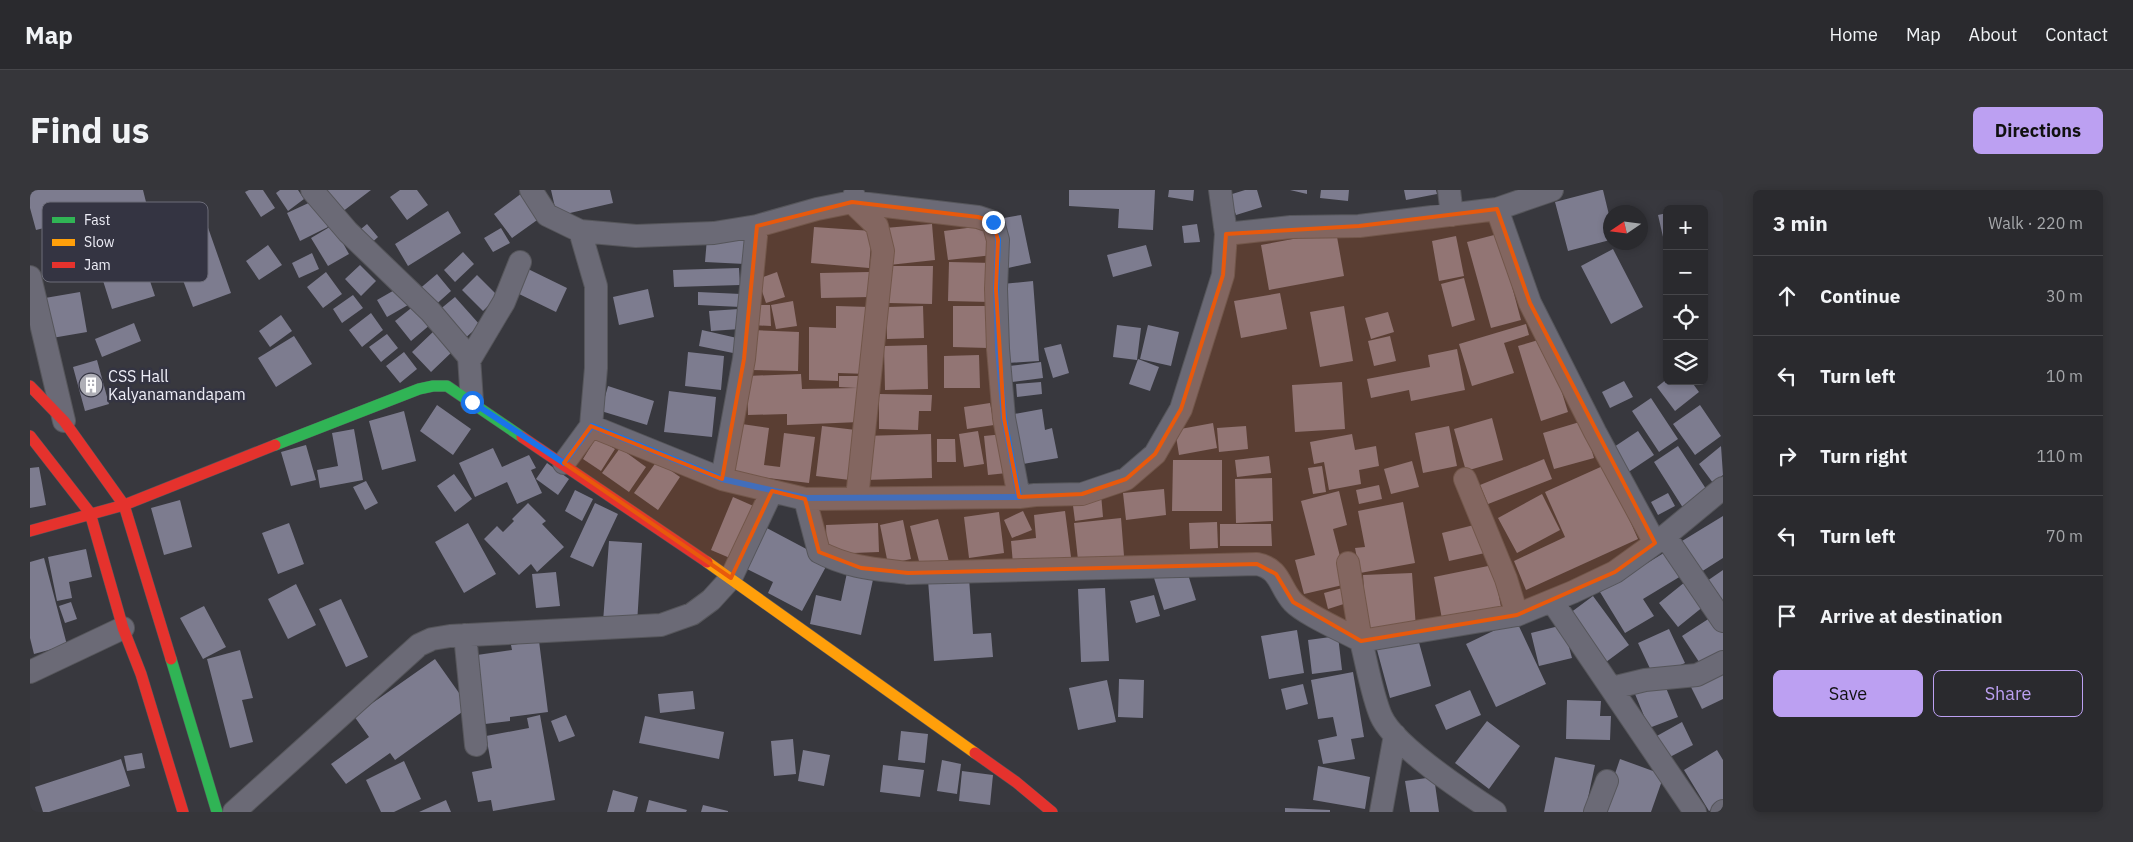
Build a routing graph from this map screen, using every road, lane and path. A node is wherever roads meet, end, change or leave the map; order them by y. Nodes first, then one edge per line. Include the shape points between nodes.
1 (312, 190) edge
2 (531, 190) edge
3 (1220, 190) edge
4 (1449, 190) edge
5 (1552, 190) edge
6 (854, 196) edge
7 (1497, 209) junction
8 (1452, 215) junction
9 (757, 226) junction
10 (580, 231) junction
11 (1226, 234) junction
12 (520, 262) dead end
13 (30, 277) edge
14 (470, 359) junction
15 (30, 386) edge
16 (472, 402) junction
17 (64, 421) junction
18 (592, 426) junction
19 (30, 436) edge
20 (564, 463) junction
21 (1465, 478) dead end
22 (722, 479) junction
23 (1723, 488) edge
24 (772, 491) junction
25 (1019, 497) junction
26 (806, 498) junction
27 (857, 498) junction
28 (124, 505) junction
29 (90, 513) junction
30 (30, 530) edge
31 (1660, 539) junction
32 (1348, 563) dead end
33 (731, 578) junction
34 (1552, 601) junction
35 (1517, 615) junction
36 (1723, 621) edge
37 (122, 628) junction
38 (465, 635) junction
39 (1361, 641) junction
40 (1723, 662) edge
41 (30, 672) edge
42 (1612, 688) junction
43 (1395, 735) junction
44 (476, 745) dead end
45 (1607, 781) dead end
46 (183, 812) edge
47 (218, 812) edge
48 (234, 812) edge
49 (1052, 812) edge
50 (1381, 812) edge
51 (1495, 812) edge
52 (1595, 812) edge
53 (1695, 812) edge

1 - 14 street via 348,232 430,311
2 - 10 street via 547,215
3 - 11 street
4 - 8 street
5 - 7 street
6 - 9 street
6 - 25 street via 993,222 998,240 997,323 1004,418
6 - 27 street via 877,226 883,251
7 - 8 street
7 - 31 street via 1530,303 1595,432
8 - 11 street via 1359,226 1291,227
9 - 10 street via 714,233 636,236
9 - 22 street via 744,359
10 - 18 street via 596,286
11 - 25 street via 1223,275 1181,409 1156,454 1126,479 1082,494
12 - 14 street via 504,302
13 - 17 street
14 - 16 street
15 - 17 street
16 - 20 street
16 - 28 street via 447,386 425,388
17 - 28 street
18 - 20 street
18 - 22 street
19 - 29 street
20 - 33 street
21 - 35 street
22 - 24 street
23 - 31 street
24 - 26 street
24 - 33 street
25 - 27 street
26 - 27 street
26 - 39 street via 819,552 861,568 908,572 1257,564 1268,566 1276,574 1293,602
28 - 29 street
28 - 47 street
29 - 30 street
29 - 37 street
31 - 34 street via 1615,572
31 - 36 street
32 - 39 street
33 - 38 street via 692,614 661,625
33 - 49 street via 1016,782
34 - 35 street
34 - 42 street
35 - 39 street
37 - 41 street
37 - 46 street via 141,674
38 - 44 street
38 - 48 street via 432,639 419,645
39 - 43 street via 1381,717
40 - 42 street via 1696,675 1645,680
42 - 53 street
43 - 50 street
43 - 51 street via 1410,750
45 - 52 street

